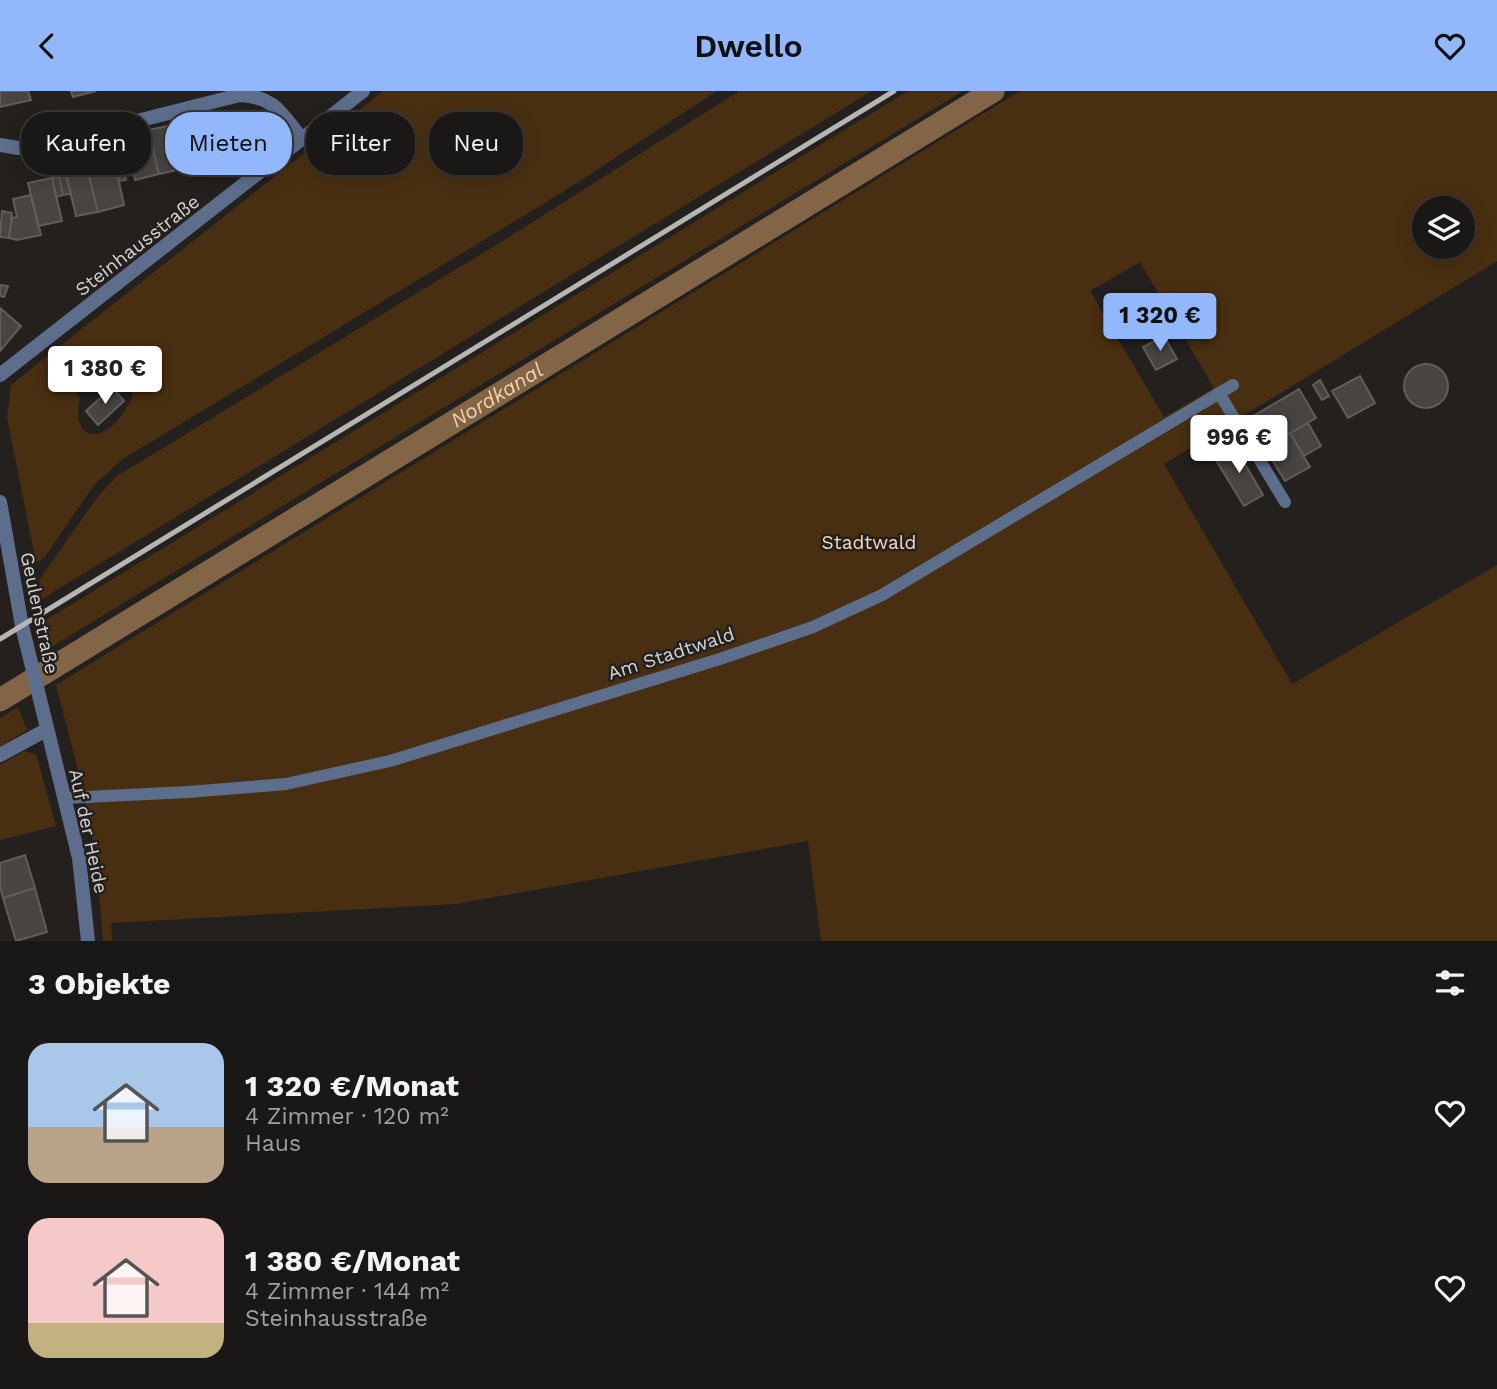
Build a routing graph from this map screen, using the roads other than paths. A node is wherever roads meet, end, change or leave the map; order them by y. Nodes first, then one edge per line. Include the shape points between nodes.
1 (363, 91) edge
2 (302, 139) junction
3 (0, 145) edge
4 (0, 375) edge
5 (1233, 385) dead end
6 (1219, 393) junction
7 (0, 502) edge
8 (1285, 502) dead end
9 (46, 730) junction
10 (0, 755) edge
11 (66, 798) junction
12 (88, 941) edge

1 - 2 street, Steinhausstraße
2 - 3 street via 276,107 260,96 240,95 38,146
2 - 4 street, Steinhausstraße
5 - 6 lane, Am Stadtwald
6 - 8 lane
6 - 11 lane, Am Stadtwald via 882,595 800,631 390,761 286,784
7 - 9 street, Geulenstraße
9 - 10 street
9 - 11 street, Auf der Heide
11 - 12 street, Auf der Heide via 79,858

